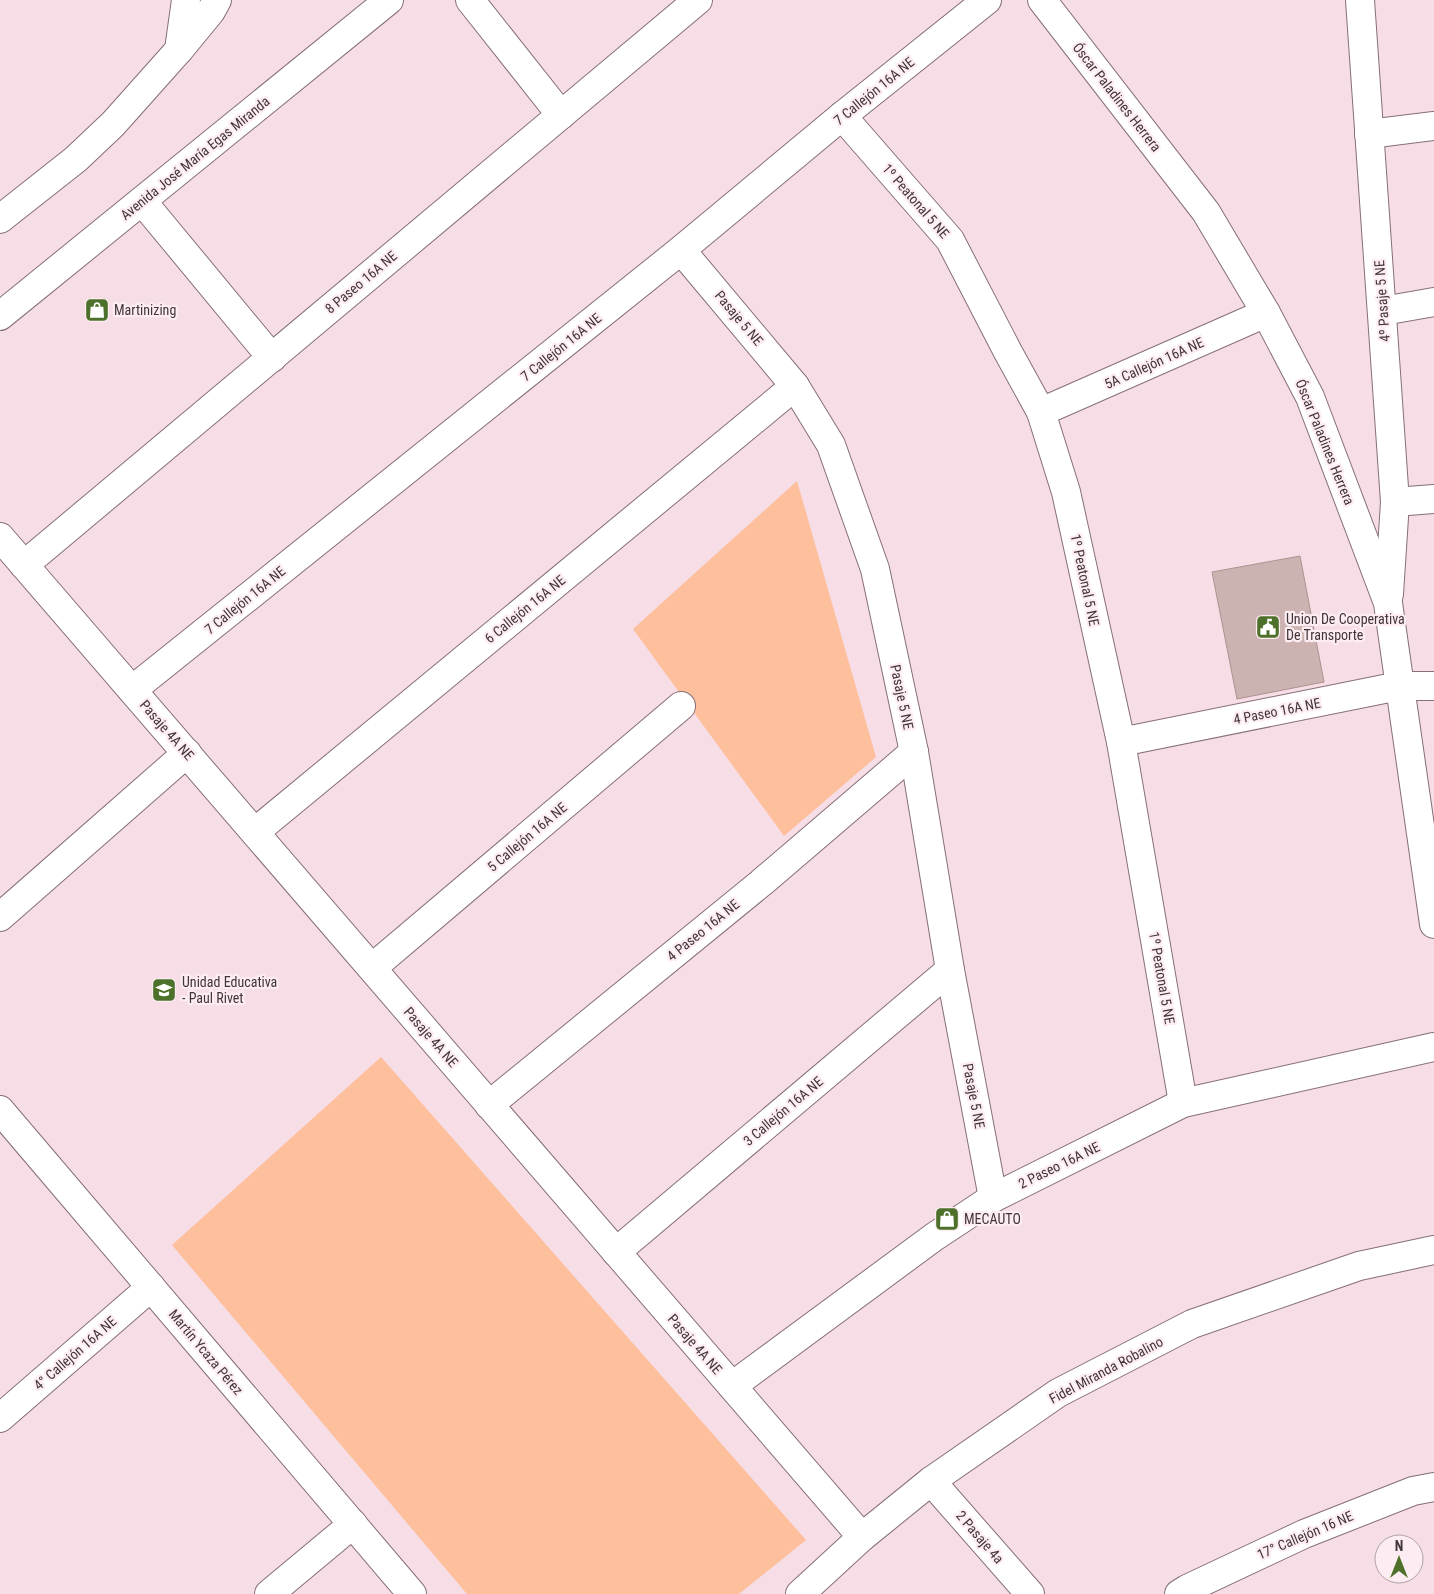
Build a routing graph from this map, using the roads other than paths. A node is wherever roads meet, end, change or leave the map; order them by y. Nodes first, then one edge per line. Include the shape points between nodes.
1 (186, 0) edge
2 (217, 0) edge
3 (389, 0) edge
4 (470, 0) edge
5 (698, 0) edge
6 (987, 0) edge
7 (1042, 0) edge
8 (1360, 0) edge
9 (179, 50) junction
10 (561, 115) junction
11 (842, 116) junction
12 (1434, 126) edge
13 (1369, 134) junction
14 (142, 201) junction
15 (0, 219) edge
16 (681, 250) junction
17 (1434, 302) edge
18 (1382, 311) junction
19 (1266, 313) junction
20 (0, 316) edge
21 (272, 358) junction
22 (795, 386) junction
23 (1042, 412) junction
24 (1434, 499) edge
25 (1394, 502) junction
26 (0, 536) edge
27 (24, 565) junction
28 (1388, 603) junction
29 (1399, 686) junction
30 (1434, 686) edge
31 (132, 690) junction
32 (681, 706) dead end
33 (1121, 742) junction
34 (914, 752) junction
35 (187, 753) junction
36 (255, 832) junction
37 (1429, 852) edge
38 (0, 917) edge
39 (1434, 924) edge
40 (372, 968) junction
41 (950, 970) junction
42 (1434, 1047) edge
43 (1183, 1104) junction
44 (489, 1105) junction
45 (0, 1110) edge
46 (993, 1198) junction
47 (1434, 1250) edge
48 (616, 1252) junction
49 (151, 1287) junction
50 (732, 1386) junction
51 (0, 1418) edge
52 (931, 1481) junction
53 (1434, 1487) edge
54 (353, 1524) junction
55 (862, 1537) junction
56 (270, 1594) edge
57 (412, 1594) edge
58 (800, 1594) edge
59 (1030, 1594) edge
60 (1180, 1594) edge

1 - 9 street
2 - 9 street
3 - 14 street, Avenida José María Egas Miranda
4 - 10 street
5 - 10 street, 8 Paseo 16A NE
6 - 11 street, 7 Callejón 16A NE
7 - 19 street, Óscar Paladines Herrera via 1206,212
8 - 13 street, 4º Pasaje 5 NE
9 - 15 street via 107,130
10 - 21 street, 8 Paseo 16A NE
11 - 16 street, 7 Callejón 16A NE
11 - 23 street, 1º Peatonal 5 NE via 950,240
12 - 13 street
13 - 18 street, 4º Pasaje 5 NE
14 - 20 street, Avenida José María Egas Miranda
14 - 21 street
16 - 22 street, Pasaje 5 NE
16 - 31 street, 7 Callejón 16A NE
17 - 18 street
18 - 25 street, 4º Pasaje 5 NE
19 - 23 street, 5A Callejón 16A NE
19 - 28 street, Óscar Paladines Herrera via 1310,397
21 - 27 street, 8 Paseo 16A NE
22 - 34 street, Pasaje 5 NE via 831,445 875,569
22 - 36 street, 6 Callejón 16A NE
23 - 33 street, 1º Peatonal 5 NE via 1066,492
24 - 25 street
25 - 28 street, 4º Pasaje 5 NE
26 - 27 street, Pasaje 4A NE
27 - 31 street, Pasaje 4A NE
28 - 29 street, Óscar Paladines Herrera
29 - 30 street, 4 Paseo 16A NE
29 - 33 street, 4 Paseo 16A NE
29 - 37 street, Óscar Paladines Herrera
31 - 35 street, Pasaje 4A NE
32 - 40 street, 5 Callejón 16A NE
33 - 43 street, 1º Peatonal 5 NE
34 - 41 street, Pasaje 5 NE
34 - 44 street, 4 Paseo 16A NE via 761,883
35 - 36 street, Pasaje 4A NE
35 - 38 street
36 - 40 street, Pasaje 4A NE
37 - 39 street, Óscar Paladines Herrera
40 - 44 street, Pasaje 4A NE
41 - 46 street, Pasaje 5 NE
41 - 48 street, 3 Callejón 16A NE
42 - 43 street, 2 Paseo 16A NE
43 - 46 street, 2 Paseo 16A NE
44 - 48 street, Pasaje 4A NE
45 - 49 street, Martín Ycaza Pérez
46 - 50 street, 2 Paseo 16A NE via 934,1237
47 - 52 street, Fidel Miranda Robalino via 1359,1266 1192,1324 1058,1393
48 - 50 street, Pasaje 4A NE
49 - 51 street, 4° Callejón 16A NE
49 - 54 street, Martín Ycaza Pérez
50 - 55 street, Pasaje 4A NE
52 - 55 street, Fidel Miranda Robalino
52 - 59 street, 2 Pasaje 4a
53 - 60 street, 17° Callejón 16 NE via 1412,1491 1304,1534
54 - 56 street
54 - 57 street, Martín Ycaza Pérez
55 - 58 street, Fidel Miranda Robalino

